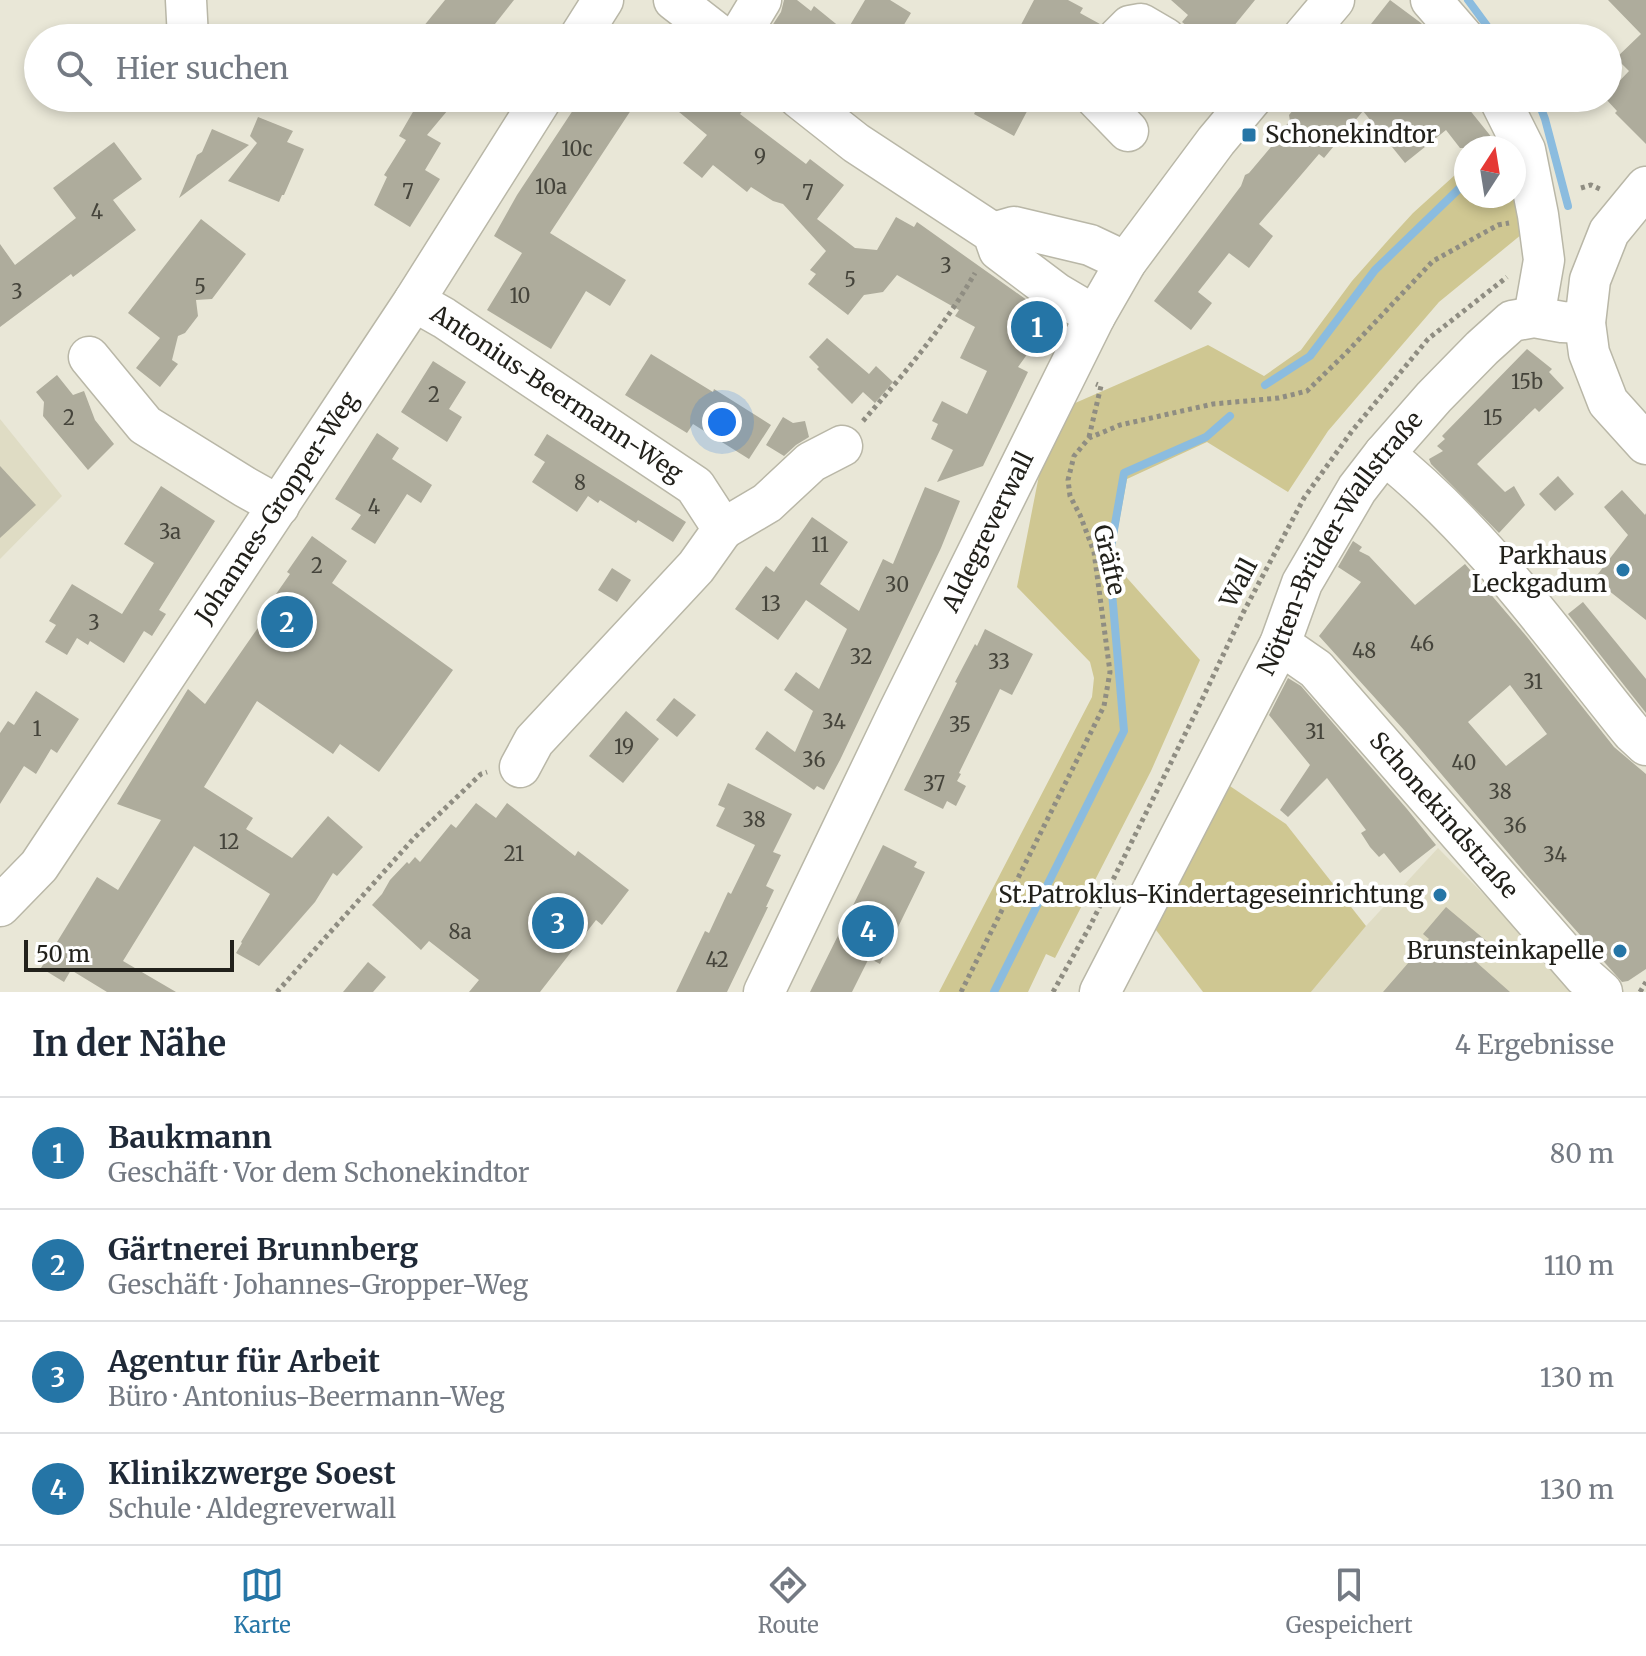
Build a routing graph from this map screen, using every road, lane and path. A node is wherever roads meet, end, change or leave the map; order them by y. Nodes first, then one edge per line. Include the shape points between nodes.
1 (186, 0) edge
2 (603, 0) edge
3 (674, 0) edge
4 (761, 0) edge
5 (1334, 0) edge
6 (1431, 0) edge
7 (187, 24) edge
8 (588, 24) edge
9 (705, 24) edge
10 (746, 24) edge
11 (1314, 24) edge
12 (1452, 24) edge
13 (533, 112) edge
14 (817, 112) edge
15 (1110, 112) edge
16 (1235, 112) edge
17 (1506, 112) edge
18 (1128, 131) dead end
19 (1646, 187) edge
20 (1581, 188) dead end
21 (1603, 190) dead end
22 (1538, 215) junction
23 (993, 233) junction
24 (1544, 260) junction
25 (1126, 262) junction
26 (414, 301) junction
27 (1095, 316) junction
28 (1534, 317) junction
29 (1585, 323) junction
30 (89, 357) dead end
31 (1646, 444) edge
32 (842, 446) joint
33 (1384, 454) junction
34 (279, 506) junction
35 (723, 529) junction
36 (1280, 644) junction
37 (1646, 745) edge
38 (520, 767) joint
39 (0, 906) edge
40 (1646, 982) edge
41 (277, 992) edge
42 (764, 992) edge
43 (961, 992) edge
44 (1053, 992) edge
45 (1100, 992) edge
46 (1602, 992) edge
47 (1640, 992) edge

1 - 7 street
2 - 8 street
3 - 9 street
4 - 10 street
5 - 11 street
6 - 12 street
13 - 26 street, Johannes-Gropper-Weg
14 - 23 street
15 - 18 street
16 - 25 street, Aldegreverwall
17 - 22 street via 1525,150
19 - 29 street via 1609,232 1590,280
20 - 21 path
22 - 24 street
22 - 43 path, Gräfte via 1498,225 1433,261 1307,391 1213,404 1120,425 1089,438 1074,456 1070,496 1094,552 1110,672 1104,706
23 - 25 street via 1014,227 1090,245
23 - 27 street via 999,250
23 - 32 path via 957,305
24 - 28 street
24 - 44 path, Wall via 1518,268 1428,339 1304,498
25 - 27 street, Aldegreverwall
26 - 34 street, Johannes-Gropper-Weg
26 - 35 street, Antonius-Beermann-Weg via 695,486
27 - 42 street, Aldegreverwall
28 - 29 street
28 - 33 street, Nötten-Brüder-Wallstraße via 1512,321 1482,348
29 - 31 street via 1589,353 1608,402
30 - 34 street via 145,425
32 - 35 street via 811,462 767,503
33 - 36 street, Nötten-Brüder-Wallstraße via 1357,489 1302,583
33 - 37 street via 1487,553
34 - 39 street, Johannes-Gropper-Weg via 39,866
35 - 38 street via 696,567 534,741
36 - 45 street, Nötten-Brüder-Wallstraße
36 - 46 street, Schonekindstraße via 1316,669
38 - 41 path via 481,774 414,838
40 - 47 path

